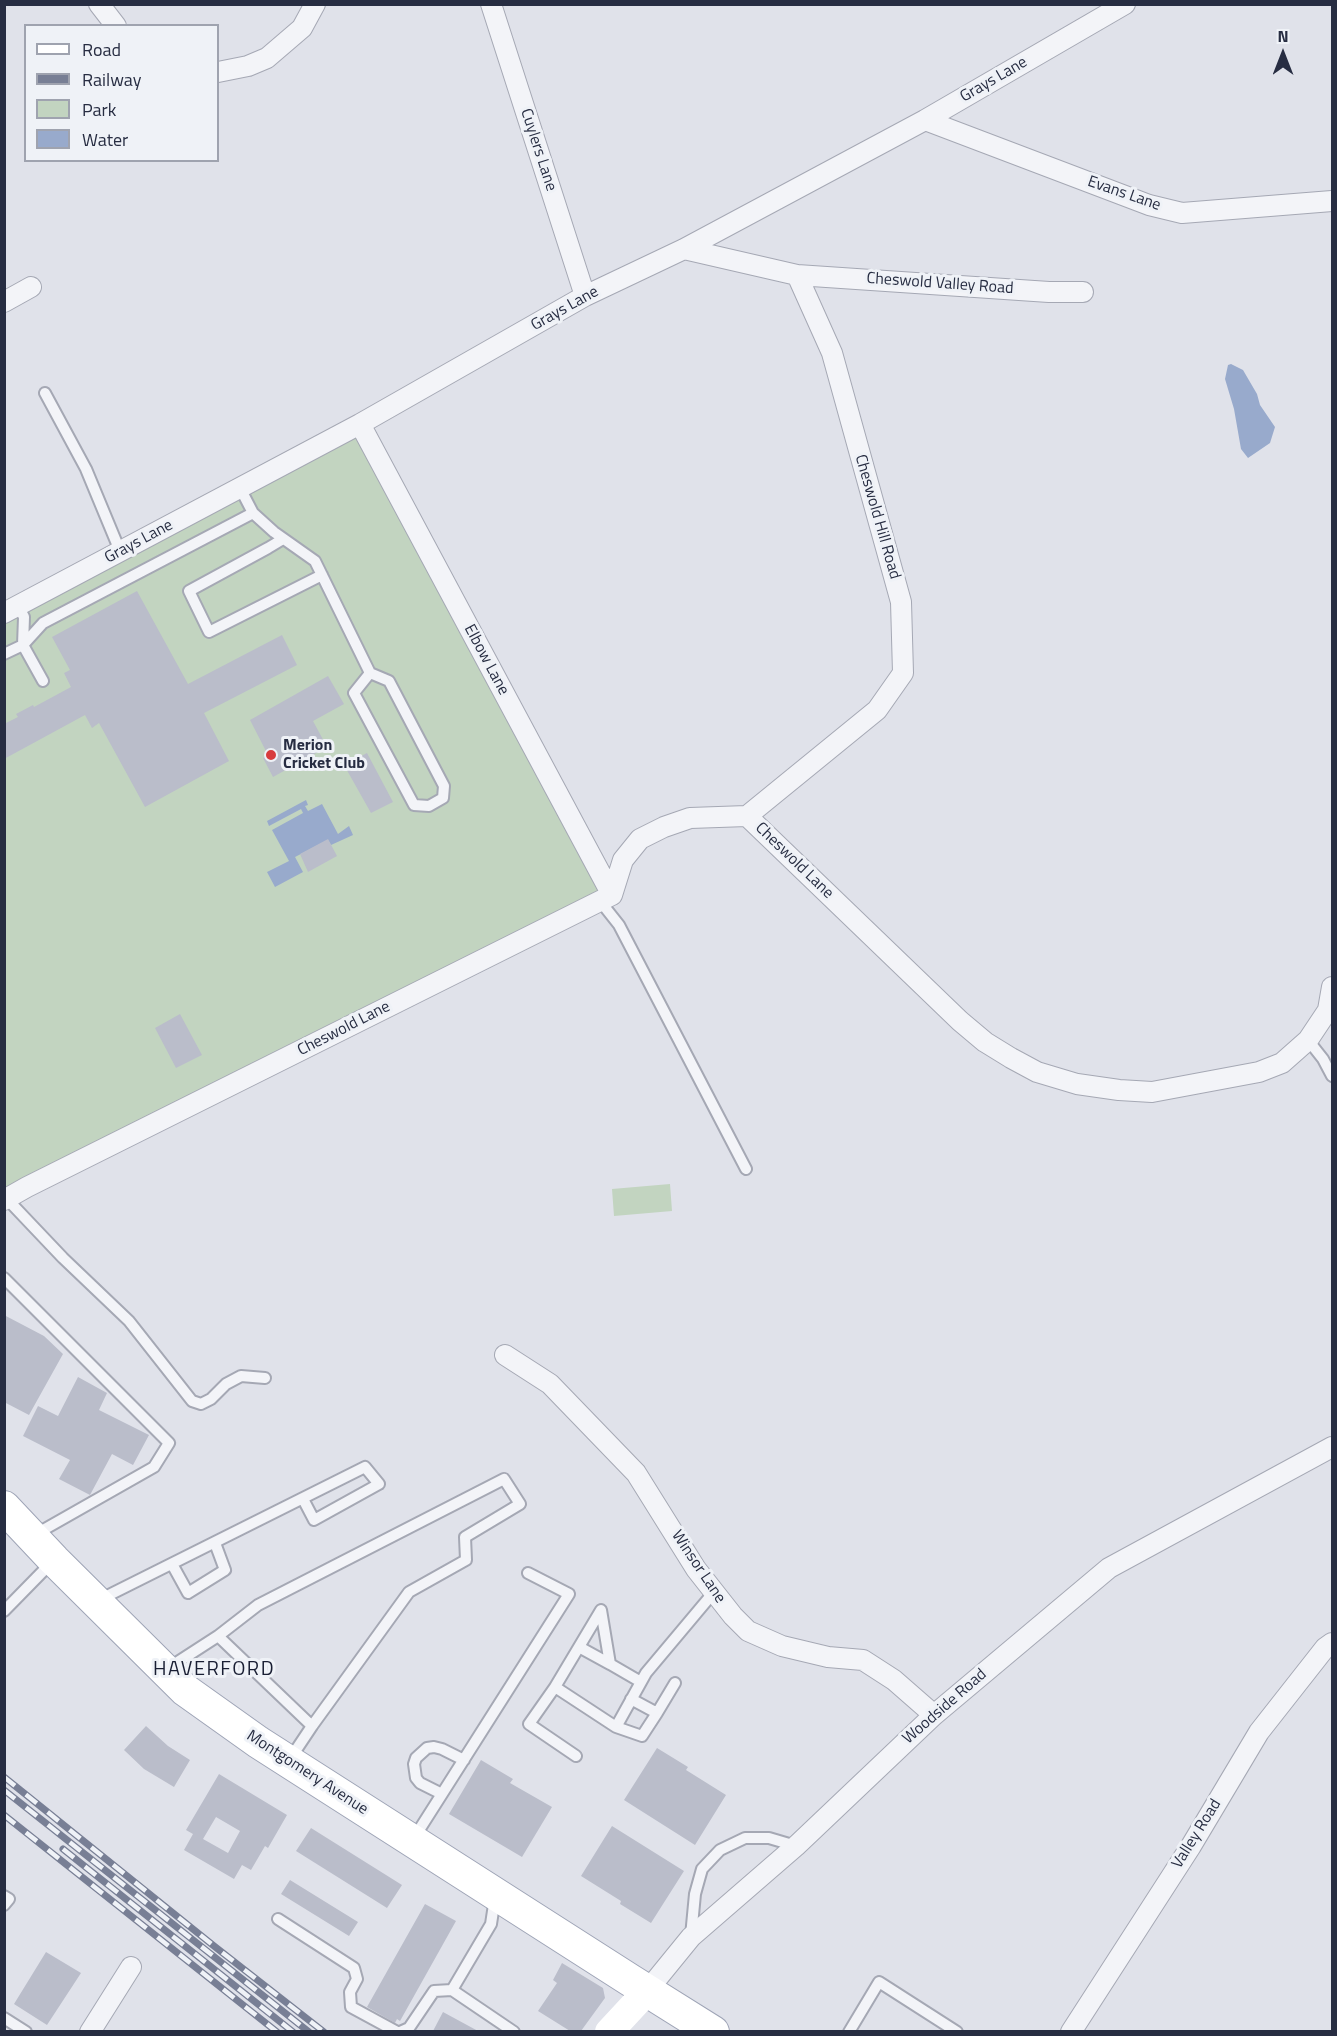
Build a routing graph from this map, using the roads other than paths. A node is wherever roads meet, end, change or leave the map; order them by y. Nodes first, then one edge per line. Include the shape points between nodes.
1 (99, 4) edge
2 (315, 4) edge
3 (491, 4) edge
4 (1125, 4) edge
5 (114, 24) edge
6 (219, 72) edge
7 (925, 120) junction
8 (1332, 201) edge
9 (684, 249) junction
10 (798, 275) junction
11 (31, 286) dead end
12 (1083, 292) dead end
13 (585, 297) junction
14 (4, 302) edge
15 (45, 393) dead end
16 (360, 424) junction
17 (240, 488) junction
18 (253, 513) junction
19 (283, 538) junction
20 (120, 551) junction
21 (322, 575) junction
22 (11, 609) edge
23 (23, 645) junction
24 (4, 654) edge
25 (370, 673) junction
26 (43, 681) dead end
27 (747, 816) junction
28 (606, 898) junction
29 (1332, 987) edge
30 (1308, 1040) junction
31 (1332, 1076) edge
32 (746, 1169) dead end
33 (6, 1200) edge
34 (4, 1278) edge
35 (505, 1355) dead end
36 (265, 1378) dead end
37 (1332, 1447) edge
38 (303, 1499) junction
39 (4, 1507) edge
40 (33, 1536) junction
41 (215, 1542) junction
42 (54, 1560) junction
43 (172, 1564) junction
44 (528, 1573) dead end
45 (714, 1592) junction
46 (96, 1602) junction
47 (4, 1611) edge
48 (218, 1636) junction
49 (1332, 1643) edge
50 (579, 1647) junction
51 (610, 1664) junction
52 (165, 1670) junction
53 (641, 1682) junction
54 (675, 1683) dead end
55 (555, 1687) junction
56 (631, 1699) junction
57 (657, 1713) junction
58 (934, 1715) junction
59 (312, 1726) junction
60 (616, 1727) junction
61 (576, 1756) dead end
62 (464, 1760) junction
63 (289, 1762) junction
64 (442, 1794) junction
65 (412, 1841) junction
66 (796, 1846) junction
67 (496, 1895) junction
68 (4, 1896) edge
69 (4, 1905) edge
70 (278, 1919) dead end
71 (691, 1937) junction
72 (131, 1967) dead end
73 (452, 1990) junction
74 (647, 1991) junction
75 (4, 2018) edge
76 (26, 2031) edge
77 (90, 2031) edge
78 (399, 2031) edge
79 (514, 2031) edge
80 (609, 2031) edge
81 (713, 2031) edge
82 (849, 2031) edge
83 (957, 2031) edge
84 (1071, 2031) edge

1 - 5 street
2 - 6 street via 302,28 267,58
3 - 13 street, Cuylers Lane
4 - 7 street, Grays Lane
7 - 8 street, Evans Lane via 1149,205 1182,213
7 - 9 street, Grays Lane
9 - 10 street
9 - 13 street, Grays Lane
10 - 12 street, Cheswold Valley Road
10 - 27 street, Cheswold Hill Road via 832,353 901,602 903,673 877,710
11 - 14 street
13 - 16 street, Grays Lane
15 - 20 lane via 86,469
16 - 17 street, Grays Lane
16 - 28 street, Elbow Lane
17 - 18 lane
17 - 20 street, Grays Lane
18 - 19 lane
18 - 23 lane via 43,623
19 - 21 lane via 315,561
19 - 21 lane via 189,591 209,632
20 - 22 street, Grays Lane
21 - 25 lane
22 - 23 lane via 24,617
23 - 24 lane
23 - 26 lane
25 - 25 lane via 354,693 414,806 429,806 443,798 444,786 389,681
27 - 28 street, Cheswold Lane via 690,818 640,839 623,860
27 - 30 street, Cheswold Lane via 960,1021 985,1042 1037,1072 1077,1084 1152,1092 1259,1072 1282,1063
28 - 32 lane
28 - 33 street, Cheswold Lane
29 - 30 street, Cheswold Lane via 1328,1010
30 - 31 lane
33 - 36 lane via 129,1321 192,1401 201,1404 241,1376
34 - 40 lane via 169,1443 154,1467
35 - 45 street, Winsor Lane via 550,1384 636,1473
37 - 58 street, Woodside Road via 1109,1568
38 - 38 lane via 365,1467 379,1484 314,1520
38 - 41 lane
39 - 40 main road, Montgomery Avenue
40 - 42 main road, Montgomery Avenue
41 - 43 lane
41 - 43 lane via 225,1570 188,1593
42 - 46 main road, Montgomery Avenue
42 - 47 lane
43 - 46 lane
44 - 62 lane via 569,1594
45 - 53 lane
45 - 58 street, Winsor Lane via 748,1631 782,1646 828,1657 863,1660 894,1680
46 - 52 main road, Montgomery Avenue
48 - 52 lane
48 - 59 lane
48 - 59 lane via 258,1605 504,1479 520,1504 465,1537 466,1560 408,1592
49 - 84 street, Valley Road via 1259,1732 1191,1846
50 - 51 lane
50 - 51 lane via 601,1610
50 - 55 lane
51 - 53 lane
52 - 63 main road, Montgomery Avenue via 184,1690
53 - 56 lane
54 - 57 lane
55 - 60 lane
55 - 61 lane via 529,1724
56 - 57 lane
56 - 60 lane
57 - 60 lane via 642,1736
58 - 66 street, Woodside Road
59 - 63 lane
62 - 64 lane
62 - 64 lane via 435,1747 427,1748 416,1758 416,1778
63 - 65 main road, Montgomery Avenue
64 - 65 lane
65 - 67 main road, Montgomery Avenue
66 - 71 street, Woodside Road
66 - 71 lane via 769,1838 745,1838 720,1850 702,1869
67 - 73 lane via 491,1924
67 - 74 main road, Montgomery Avenue
68 - 69 lane via 9,1899
70 - 78 lane via 354,1968 357,1979 350,1992 351,2007
71 - 74 street, Woodside Road
72 - 77 street
73 - 78 lane via 434,1991 409,2028
73 - 79 lane
74 - 80 street, Woodside Road
74 - 81 main road, Montgomery Avenue
75 - 76 lane
82 - 83 lane via 879,1982

